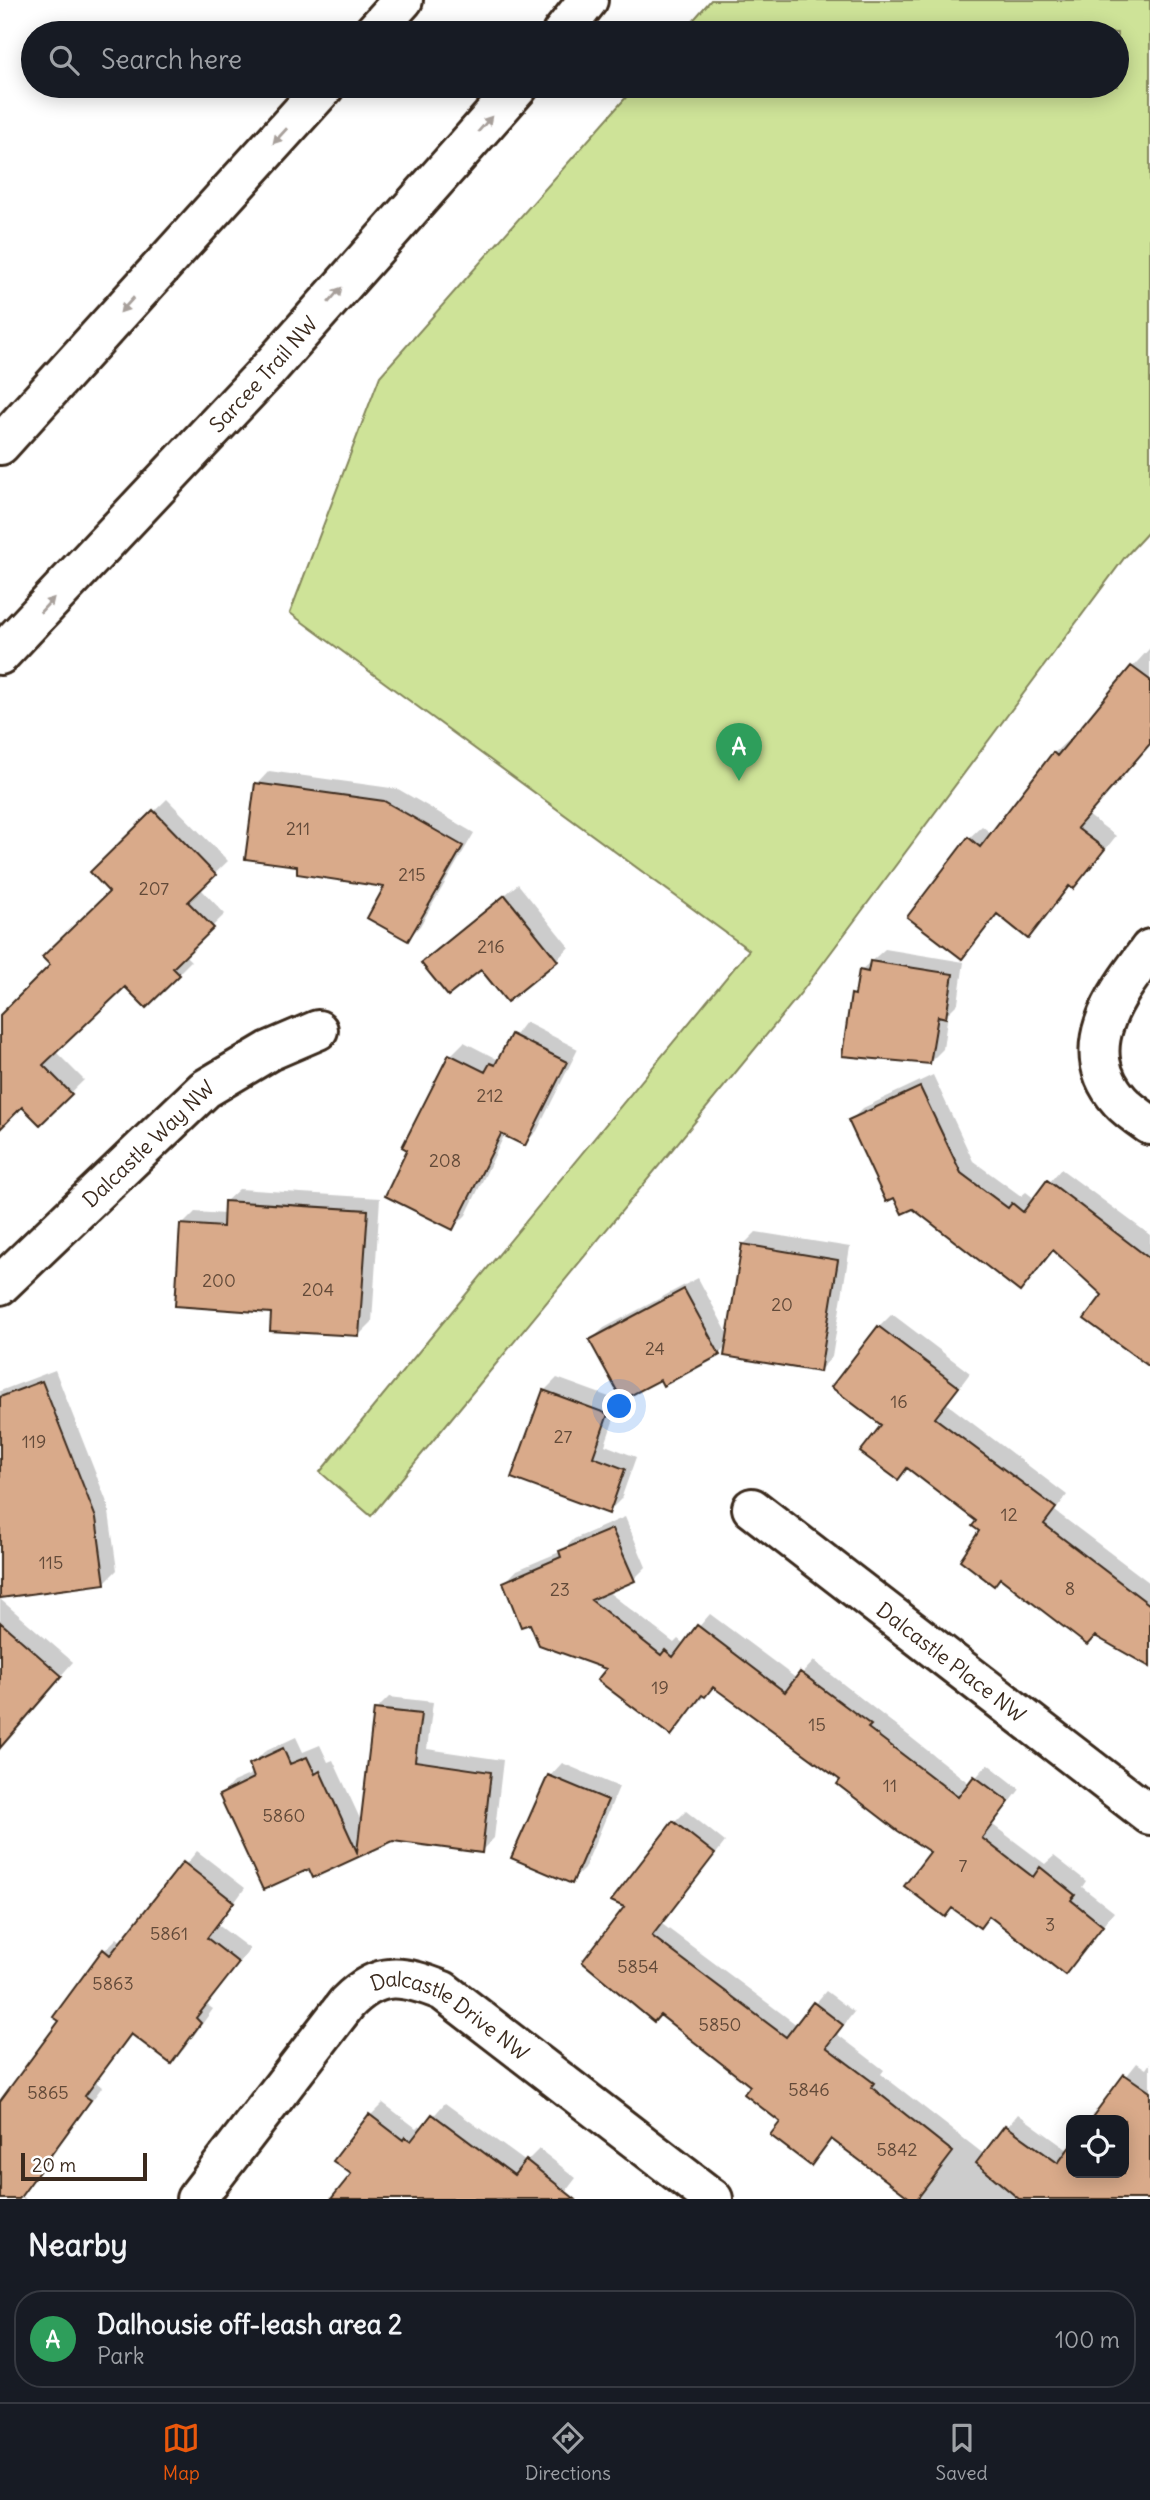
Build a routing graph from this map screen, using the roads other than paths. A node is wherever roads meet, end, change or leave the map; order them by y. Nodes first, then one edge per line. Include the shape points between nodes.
1 (403, 0) edge
2 (588, 0) edge
3 (384, 21) edge
4 (571, 21) edge
5 (314, 98) edge
6 (508, 98) edge
7 (0, 445) edge
8 (0, 655) edge
9 (1150, 949) edge
10 (318, 1030) dead end
11 (1150, 1125) edge
12 (0, 1285) edge
13 (751, 1508) dead end
14 (1150, 1815) edge
15 (196, 2199) edge
16 (713, 2199) edge

1 - 3 street
2 - 4 street
5 -> 7 street
8 -> 6 street, Sarcee Trail NW via 267,371
9 - 11 street via 1109,1006 1100,1041 1111,1089
10 - 12 street, Dalcastle Way NW via 269,1051 205,1089
13 - 14 street, Dalcastle Place NW
15 - 16 street, Dalcastle Drive NW via 347,2003 360,1990 395,1977 418,1980 443,1991

